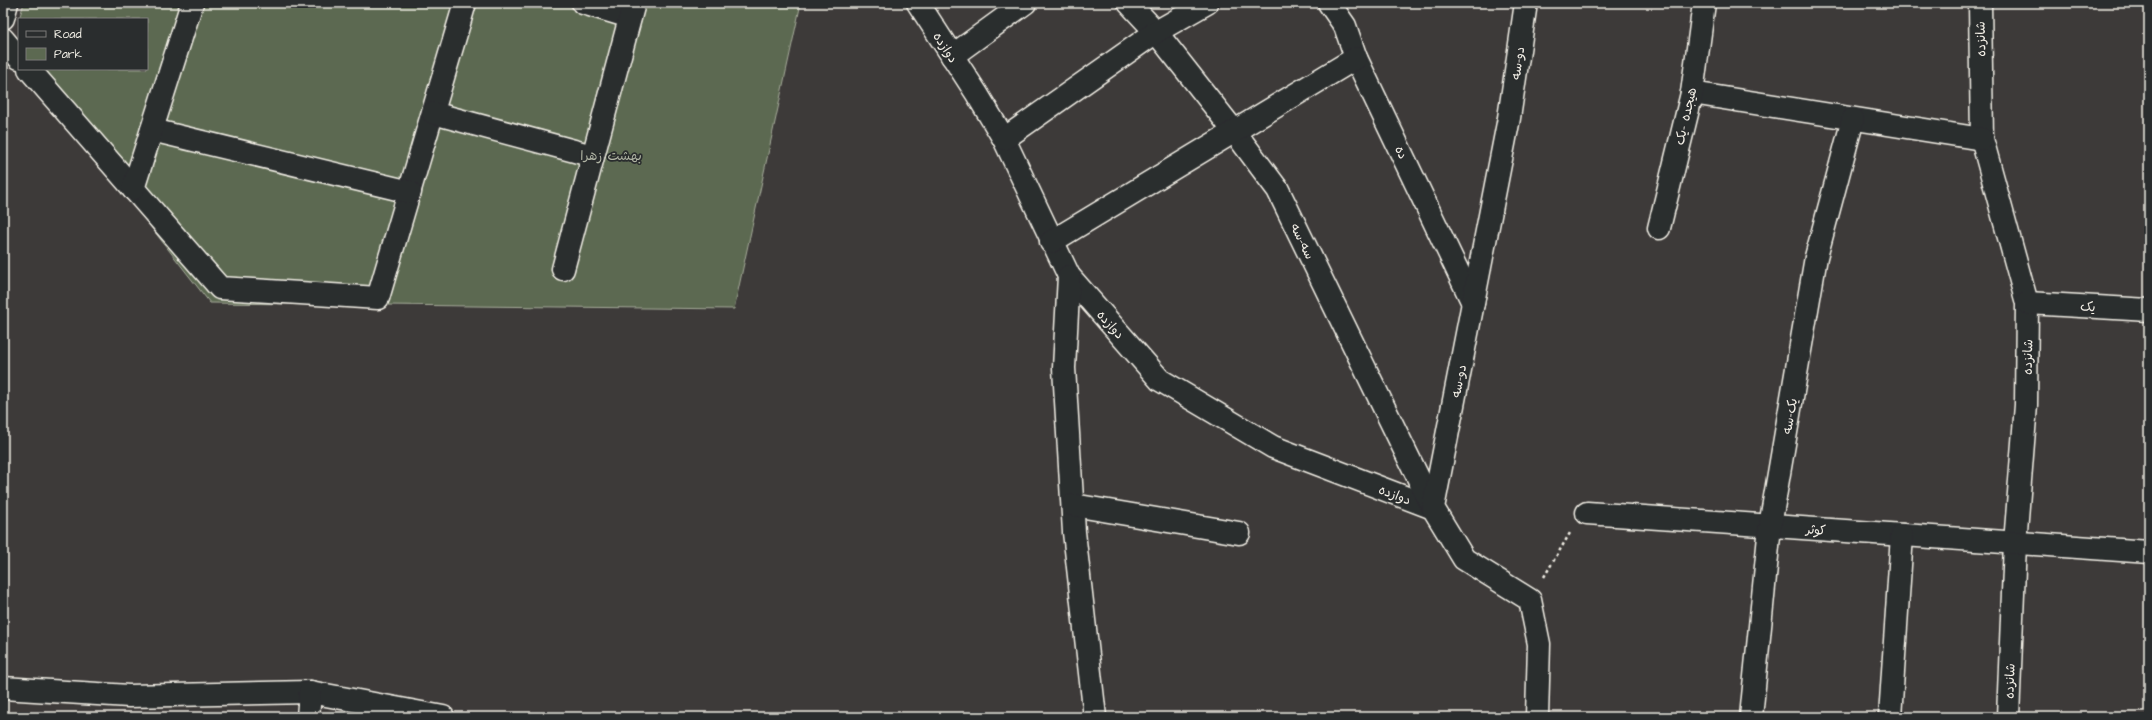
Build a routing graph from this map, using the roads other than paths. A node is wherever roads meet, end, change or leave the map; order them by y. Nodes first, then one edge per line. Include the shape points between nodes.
1 (7, 3) edge
2 (192, 3) edge
3 (465, 3) edge
4 (583, 3) edge
5 (918, 3) edge
6 (1025, 3) edge
7 (1129, 3) edge
8 (1207, 3) edge
9 (1329, 3) edge
10 (1351, 3) edge
11 (1526, 3) edge
12 (1704, 3) edge
13 (1980, 3) edge
14 (632, 10) edge
15 (3, 18) edge
16 (1345, 26) junction
17 (1156, 32) junction
18 (3, 39) edge
19 (952, 56) junction
20 (18, 57) edge
21 (1356, 58) junction
22 (30, 70) edge
23 (1692, 92) junction
24 (433, 113) junction
25 (1853, 119) junction
26 (152, 130) junction
27 (1234, 131) junction
28 (1004, 139) junction
29 (1982, 139) junction
30 (593, 156) junction
31 (133, 190) junction
32 (410, 192) junction
33 (1659, 228) dead end
34 (1051, 242) junction
35 (563, 269) dead end
36 (1069, 276) junction
37 (1473, 303) junction
38 (2027, 303) junction
39 (2149, 310) edge
40 (1073, 504) junction
41 (1432, 508) junction
42 (1587, 513) road end
43 (1770, 526) junction
44 (1239, 533) dead end
45 (1902, 535) junction
46 (2015, 543) junction
47 (2149, 552) edge
48 (3, 688) edge
49 (310, 692) junction
50 (308, 717) edge
51 (443, 717) edge
52 (1095, 717) edge
53 (1537, 717) edge
54 (1751, 717) edge
55 (1890, 717) edge
56 (2008, 717) edge

1 - 15 street
2 - 26 street
3 - 24 street
4 - 14 street
5 - 19 street, دوازده
6 - 19 street
7 - 17 street, سه-سه
8 - 17 street
9 - 16 street, ده
10 - 16 street
11 - 37 street, دو-سه via 1509,118
12 - 23 street, هیجده -یک
13 - 29 street, شانزده
14 - 30 street
16 - 21 street, ده
17 - 27 street, سه-سه
17 - 28 street
18 - 20 street
19 - 28 street, دوازده
21 - 27 street
21 - 37 street, ده
22 - 31 street
23 - 25 street
23 - 33 street, هیجده -یک
24 - 30 street
24 - 32 street
25 - 29 street
25 - 43 street, یک-سه via 1816,257
26 - 31 street
26 - 32 street
27 - 34 street
27 - 41 street, سه-سه via 1278,190
28 - 34 street, دوازده
29 - 38 street, شانزده
30 - 35 street
31 - 32 street via 220,288 378,298
34 - 36 street, دوازده
36 - 40 street via 1064,368
36 - 41 street, دوازده via 1160,380 1273,448
37 - 41 street, دو-سه
38 - 39 street, یک
38 - 46 street, شانزده via 2026,405
40 - 44 street
40 - 52 street
41 - 53 street via 1464,559 1530,600 1540,644
42 - 43 street, کوثر
43 - 45 street, کوثر
43 - 54 street, یک-سه
45 - 46 street, کوثر
45 - 55 street
46 - 47 street, کوثر
46 - 56 street, شانزده
48 - 49 street via 129,696
49 - 50 street
49 - 51 street

